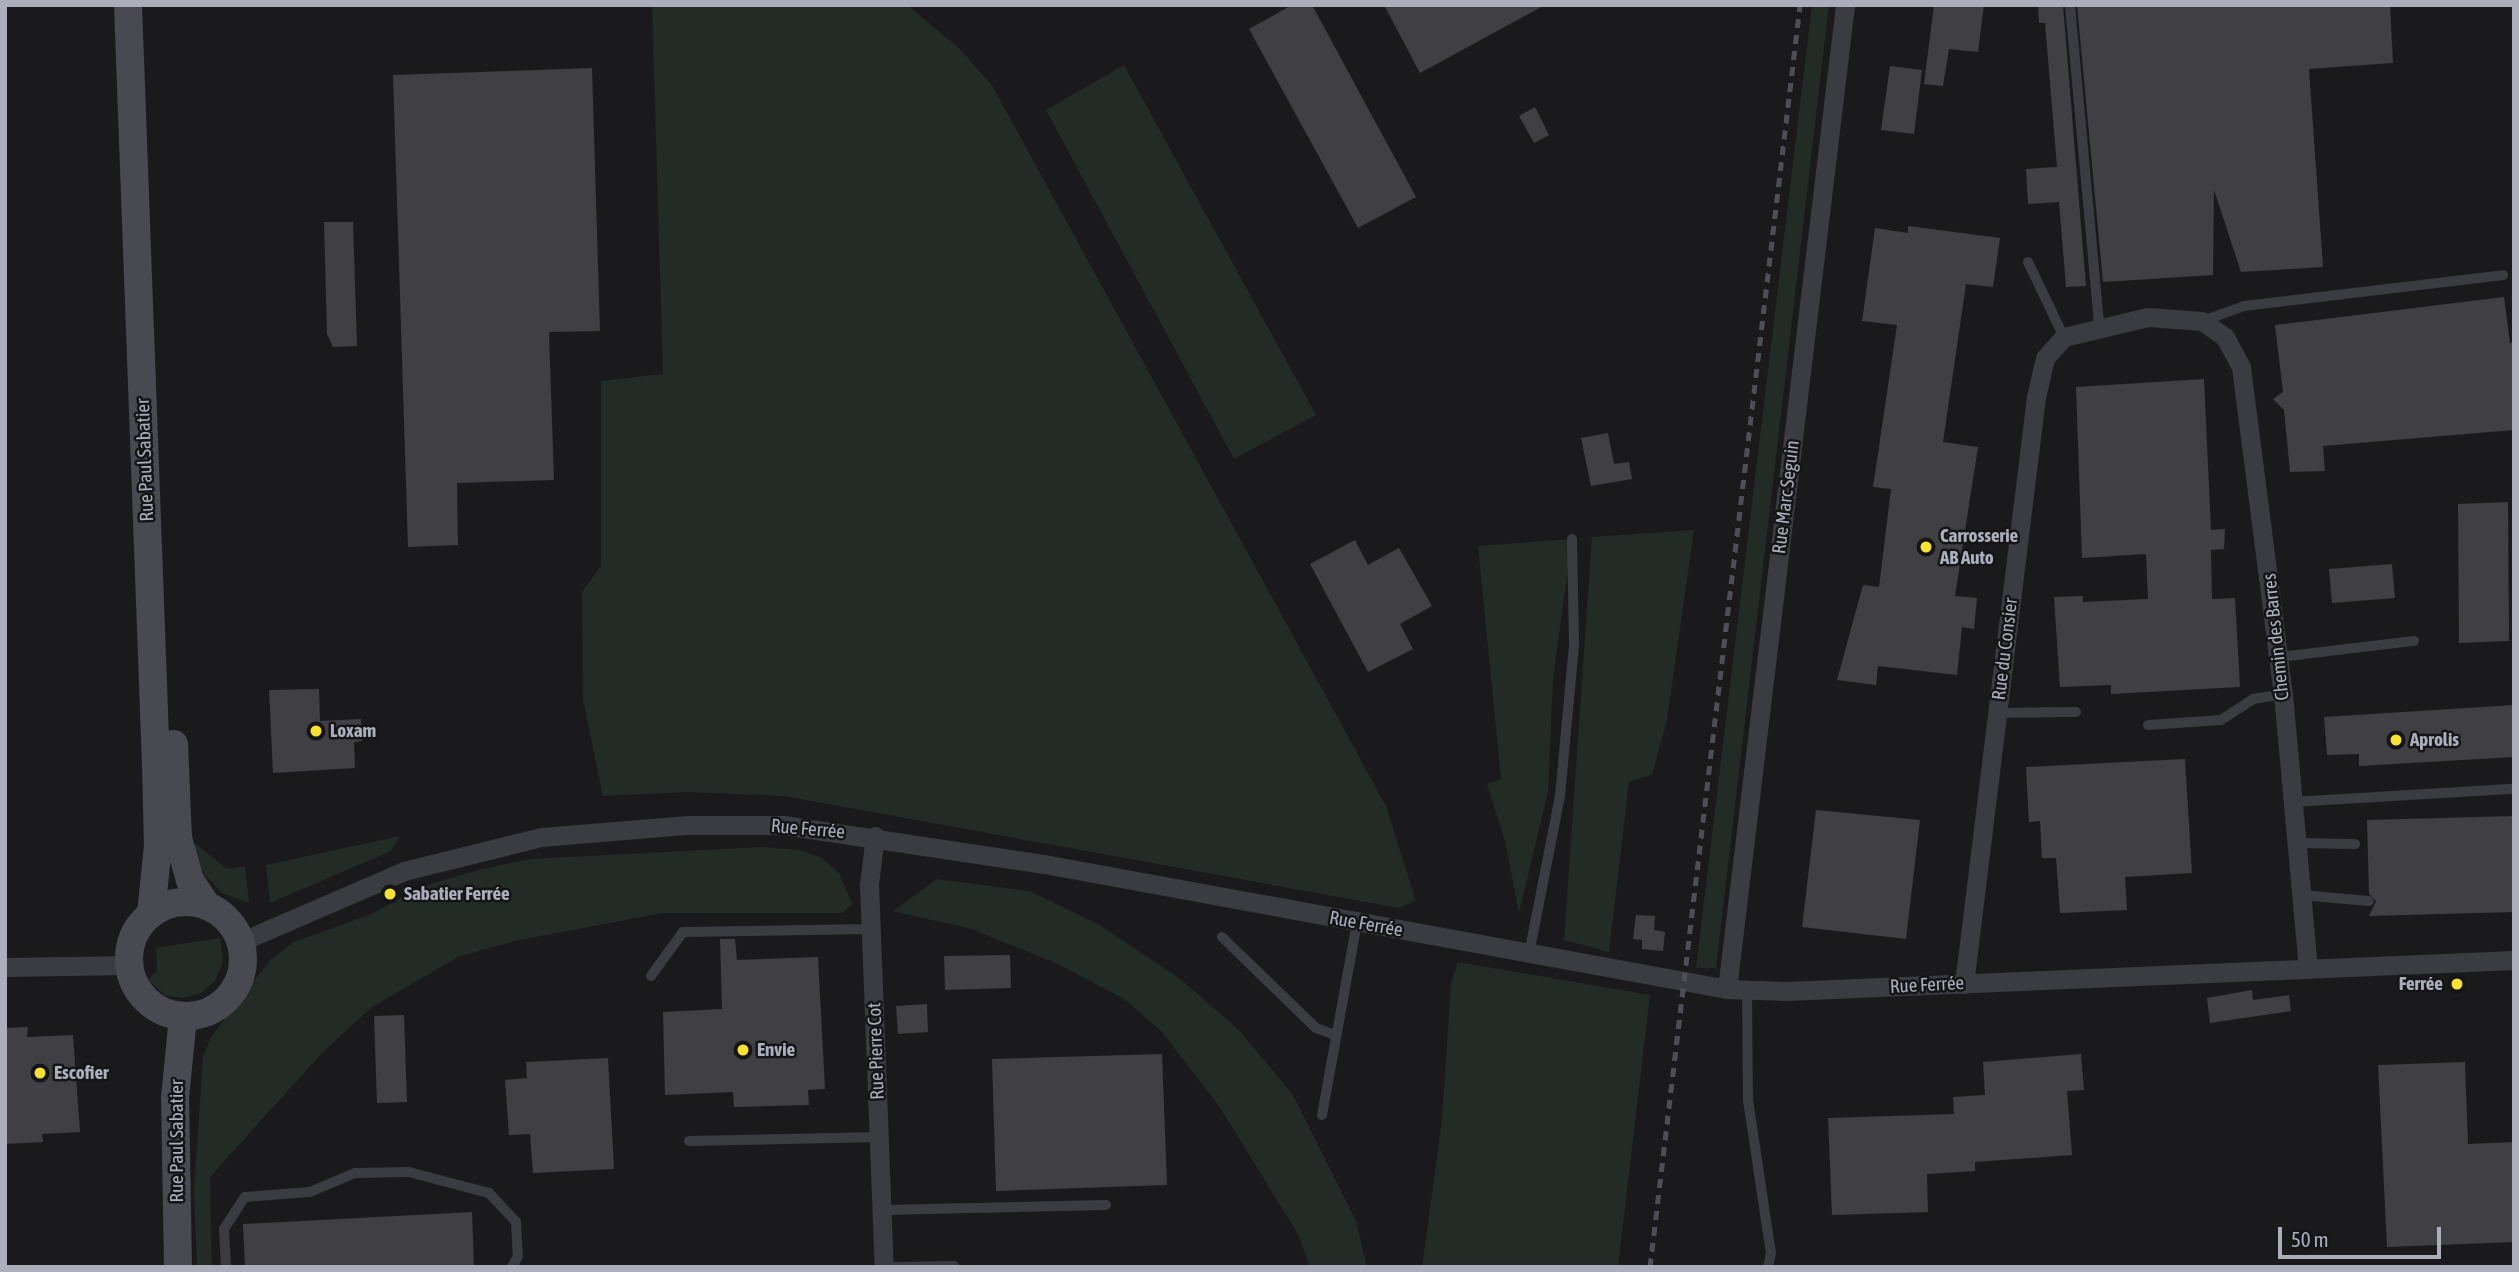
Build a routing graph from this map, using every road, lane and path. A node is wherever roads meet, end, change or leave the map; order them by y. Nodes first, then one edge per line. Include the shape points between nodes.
1 (128, 5) edge
2 (147, 5) edge
3 (1845, 5) edge
4 (2070, 5) edge
5 (2028, 262) dead end
6 (2502, 275) dead end
7 (2202, 321) junction
8 (2099, 326) junction
9 (2064, 337) junction
10 (1572, 539) dead end
11 (2414, 641) dead end
12 (2279, 657) junction
13 (2283, 694) junction
14 (2076, 712) dead end
15 (1997, 713) junction
16 (2148, 726) dead end
17 (2514, 789) edge
18 (2292, 802) junction
19 (875, 836) junction
20 (2297, 843) junction
21 (2355, 844) dead end
22 (2302, 895) junction
23 (2369, 901) dead end
24 (206, 906) junction
25 (151, 914) junction
26 (1357, 922) junction
27 (872, 929) junction
28 (1222, 937) dead end
29 (240, 942) junction
30 (1529, 954) junction
31 (2514, 960) edge
32 (129, 965) junction
33 (5, 967) edge
34 (2308, 969) junction
35 (651, 976) dead end
36 (1964, 984) junction
37 (1727, 989) junction
38 (1747, 990) junction
39 (183, 1016) junction
40 (1335, 1035) junction
41 (1322, 1115) dead end
42 (879, 1137) junction
43 (689, 1141) dead end
44 (1106, 1205) dead end
45 (882, 1210) junction
46 (954, 1265) edge
47 (178, 1267) edge
48 (226, 1267) edge
49 (512, 1267) edge
50 (884, 1267) edge
51 (895, 1267) edge
52 (1769, 1267) edge

1 - 25 main road, Rue Paul Sabatier via 158,846
2 - 24 main road, Rue Paul Sabatier via 178,838 190,880
3 - 37 street, Rue Marc Seguin
4 - 8 lane
5 - 9 lane
6 - 7 lane via 2244,306
7 - 8 street via 2148,317
7 - 12 street, Chemin des Barres via 2225,337 2241,367
8 - 9 street
9 - 15 street, Rue du Consier via 2045,358 2036,397
10 - 30 lane via 1574,644 1560,796
11 - 12 lane
12 - 13 street, Chemin des Barres
13 - 16 lane via 2253,699 2221,720
13 - 18 street, Chemin des Barres
14 - 15 lane
15 - 36 street, Rue du Consier
17 - 18 lane
18 - 20 street, Chemin des Barres
19 - 26 street, Rue Ferrée
19 - 27 street, Rue Pierre Cot via 869,884
19 - 29 street, Rue Ferrée via 783,825 686,825 541,837 404,871
20 - 21 lane
20 - 22 street, Chemin des Barres
22 - 23 lane
22 - 34 street, Chemin des Barres
24 - 25 main road via 178,903
24 - 29 main road via 227,920
25 - 32 main road via 138,928
26 - 30 street, Rue Ferrée
26 - 40 lane
27 - 35 lane via 683,932
27 - 42 street, Rue Pierre Cot
28 - 40 lane via 1316,1028
29 - 39 main road via 242,969 231,994 210,1010
30 - 37 street, Rue Ferrée
31 - 34 street, Rue Ferrée
32 - 33 street
32 - 39 main road via 146,1000
34 - 36 street, Rue Ferrée
36 - 38 street, Rue Ferrée
37 - 38 street, Rue Ferrée
38 - 52 lane via 1748,1100 1771,1253
39 - 47 main road, Rue Paul Sabatier via 175,1098
40 - 41 lane
42 - 43 lane
42 - 45 street, Rue Pierre Cot
44 - 45 lane
45 - 50 street, Rue Pierre Cot
46 - 51 lane
48 - 49 lane via 224,1229 245,1197 310,1192 355,1173 409,1172 488,1193 516,1222 518,1256

